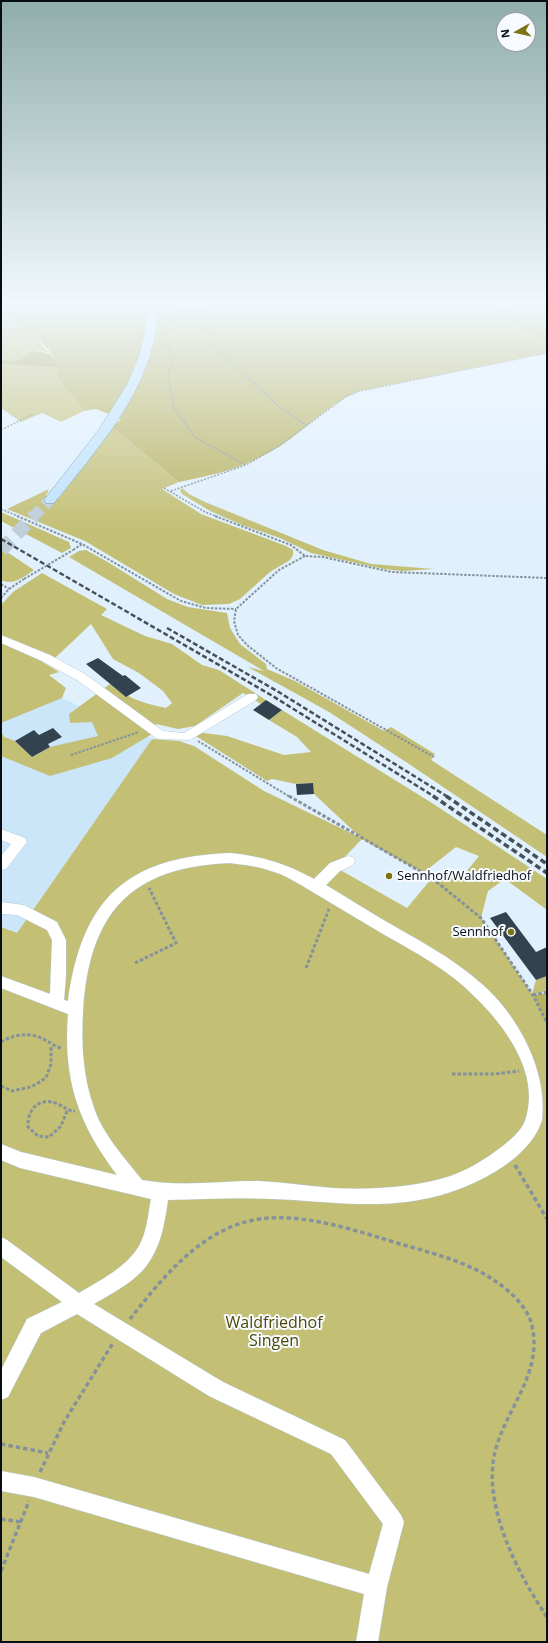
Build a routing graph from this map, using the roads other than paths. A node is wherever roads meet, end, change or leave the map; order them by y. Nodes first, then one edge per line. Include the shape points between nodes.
1 (134, 379) edge
2 (50, 500) tunnel mouth
3 (1, 639) edge
4 (252, 697) dead end
5 (1, 834) edge
6 (348, 861) dead end
7 (1, 865) edge
8 (315, 887) junction
9 (1, 908) edge
10 (1, 982) edge
11 (56, 1003) junction
12 (76, 1011) junction
13 (1, 1152) edge
14 (137, 1188) junction
15 (161, 1192) junction
16 (1, 1246) edge
17 (79, 1303) junction
18 (3, 1382) edge
19 (1, 1481) edge
20 (376, 1587) junction
21 (367, 1642) edge

1 - 2 main road via 128,392 88,452
3 - 4 lane via 46,658 80,677 160,735 186,738
5 - 7 lane via 20,842
6 - 8 lane via 335,867
8 - 12 lane via 274,866 239,859 214,859 178,865 143,877 116,896 93,929 78,984
8 - 15 lane via 438,959 468,981 502,1015 532,1067 537,1092 534,1121 520,1143 507,1153 460,1181 423,1191 369,1197 270,1190
9 - 11 lane via 18,910 52,926 59,940
10 - 11 lane
11 - 12 lane
12 - 14 lane via 76,1054 80,1090 93,1125
13 - 14 lane via 20,1160
14 - 15 lane
15 - 17 lane via 154,1231 145,1253 123,1276
16 - 17 lane
17 - 18 lane via 34,1326
17 - 20 lane via 95,1316 216,1389 338,1447 394,1522
19 - 20 lane via 34,1487
20 - 21 lane

